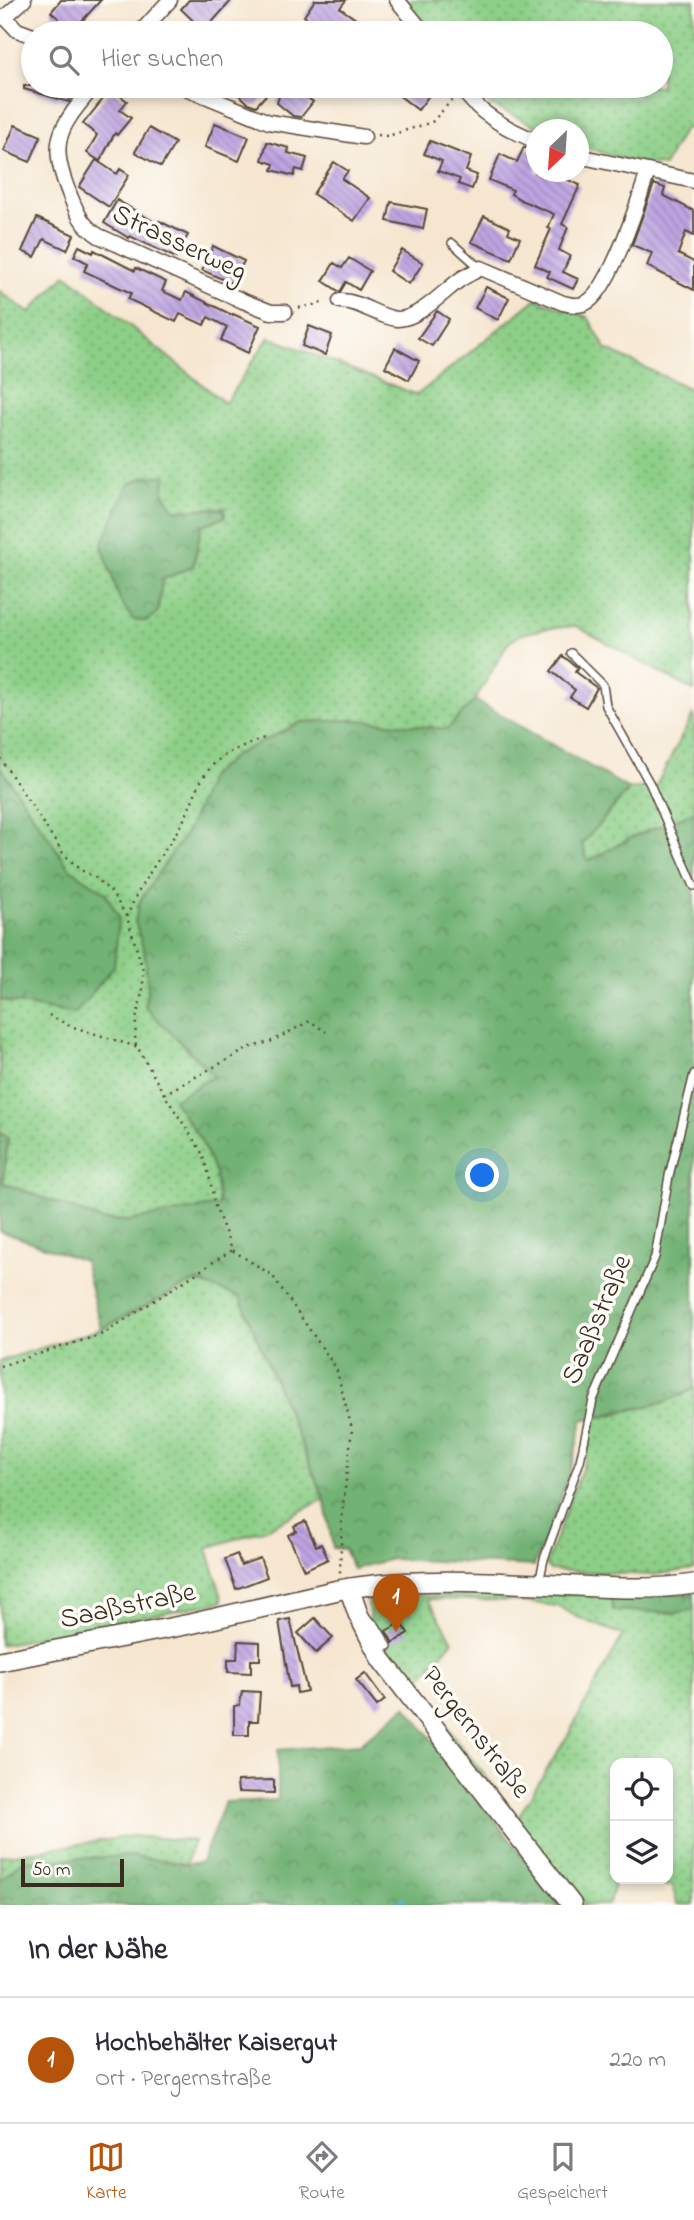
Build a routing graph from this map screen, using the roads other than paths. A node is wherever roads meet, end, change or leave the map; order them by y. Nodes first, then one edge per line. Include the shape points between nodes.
1 (170, 0) edge
2 (397, 0) edge
3 (20, 2) edge
4 (3, 18) edge
5 (151, 21) edge
6 (414, 21) edge
7 (21, 32) edge
8 (85, 98) edge
9 (210, 98) edge
10 (472, 98) edge
11 (526, 136) edge
12 (364, 138) road end
13 (589, 158) edge
14 (648, 171) junction
15 (694, 181) edge
16 (452, 243) dead end
17 (481, 268) junction
18 (340, 301) road end
19 (285, 312) road end
20 (570, 653) dead end
21 (694, 886) edge
22 (694, 1074) edge
23 (539, 1584) junction
24 (694, 1584) edge
25 (344, 1589) junction
26 (358, 1614) junction
27 (388, 1646) dead end
28 (0, 1661) edge
29 (572, 1905) edge

1 - 5 street
2 - 6 street
3 - 4 street
4 - 7 street
8 - 19 street, Strasserweg via 64,124 57,148 59,166 82,222 99,236 243,301 271,312
9 - 12 street via 269,122
10 - 11 street via 495,120
13 - 14 street
14 - 15 street
14 - 17 street via 611,267 587,303 563,303
16 - 17 lane
17 - 18 street via 416,314 401,319
20 - 21 lane via 604,685 606,706 650,784
22 - 23 lane, Saaßstraße via 655,1257 593,1400 580,1461
23 - 24 street, Saaßstraße via 609,1589
23 - 25 street, Saaßstraße via 426,1582
25 - 26 street, Pergernstraße
25 - 28 street, Saaßstraße
26 - 27 lane via 376,1626
26 - 29 street, Pergernstraße via 381,1659

